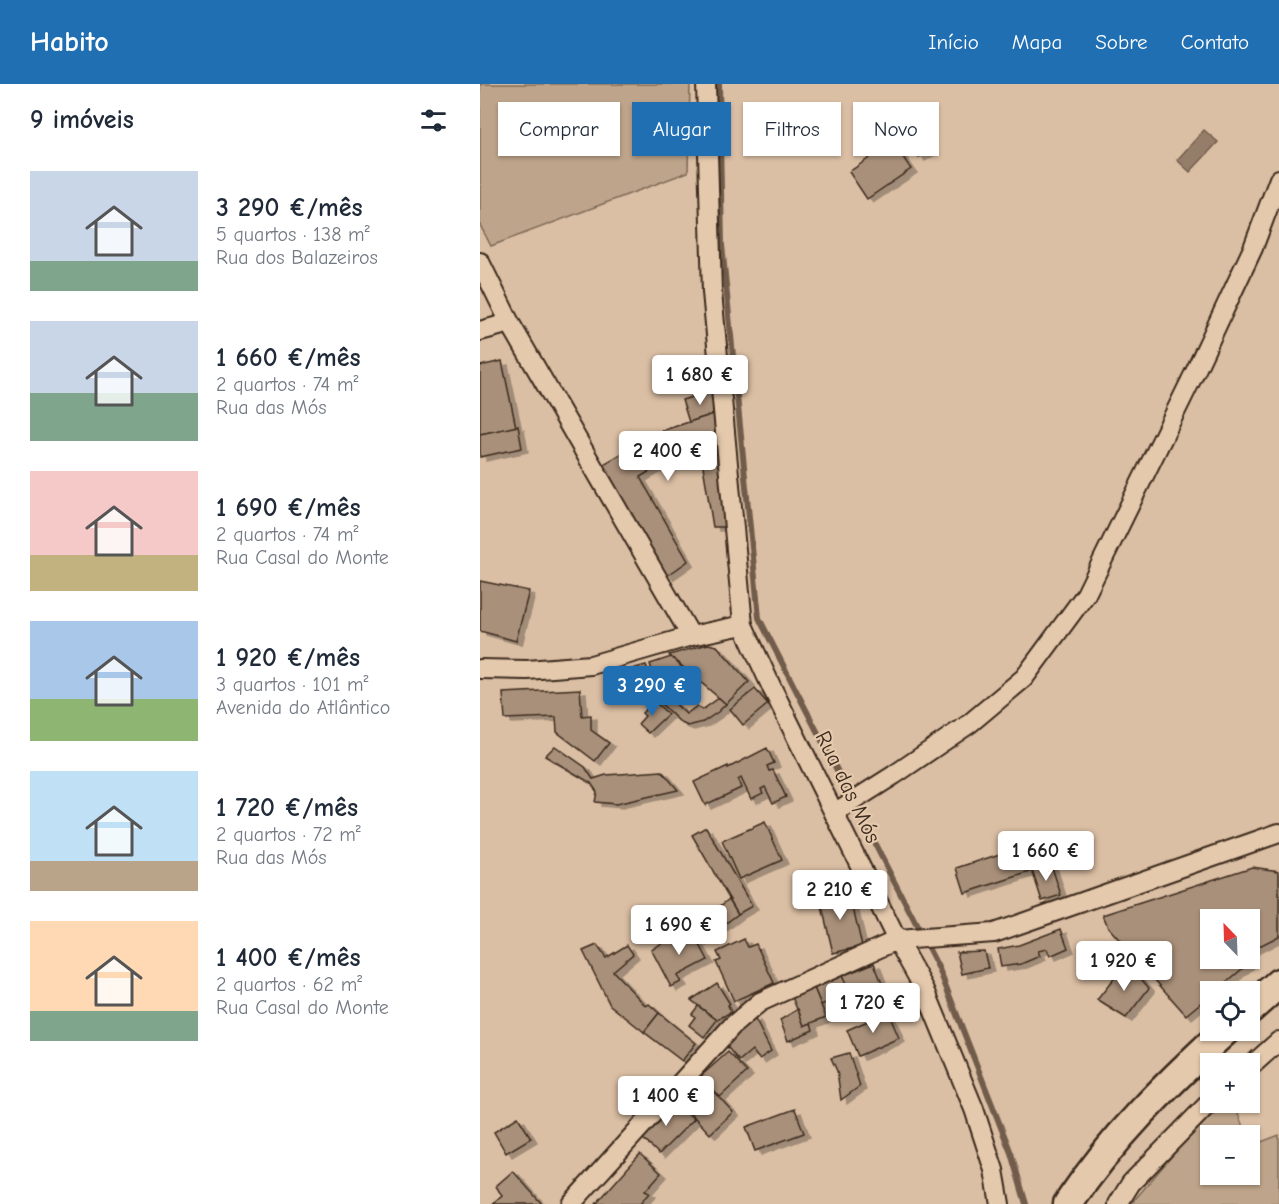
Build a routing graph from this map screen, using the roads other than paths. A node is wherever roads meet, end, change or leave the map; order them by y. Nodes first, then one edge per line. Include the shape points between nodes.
1 (706, 84) edge
2 (1279, 179) edge
3 (480, 262) edge
4 (510, 323) junction
5 (480, 332) edge
6 (743, 625) junction
7 (691, 636) junction
8 (480, 669) edge
9 (834, 813) junction
10 (1279, 833) edge
11 (897, 940) junction
12 (1279, 983) edge
13 (1260, 1000) edge
14 (1215, 1041) edge
15 (1279, 1041) edge
16 (1260, 1058) edge
17 (1200, 1112) edge
18 (571, 1204) edge
19 (1000, 1204) edge
20 (1068, 1204) edge
21 (1118, 1204) edge

1 - 6 street, Rua das Mós via 712,292
2 - 9 street via 1253,248 1086,594 1023,678 969,724
3 - 4 street
4 - 5 street
4 - 7 street
6 - 7 street
6 - 9 street, Rua das Mós
7 - 8 street via 591,665
9 - 11 street, Rua das Mós
10 - 11 street via 994,933
11 - 18 street via 760,1002 732,1026
11 - 19 street, Rua das Mós via 925,990 974,1109 994,1170
12 - 13 main road
14 - 20 main road via 1111,1145
15 - 16 street
17 - 21 street via 1131,1183

